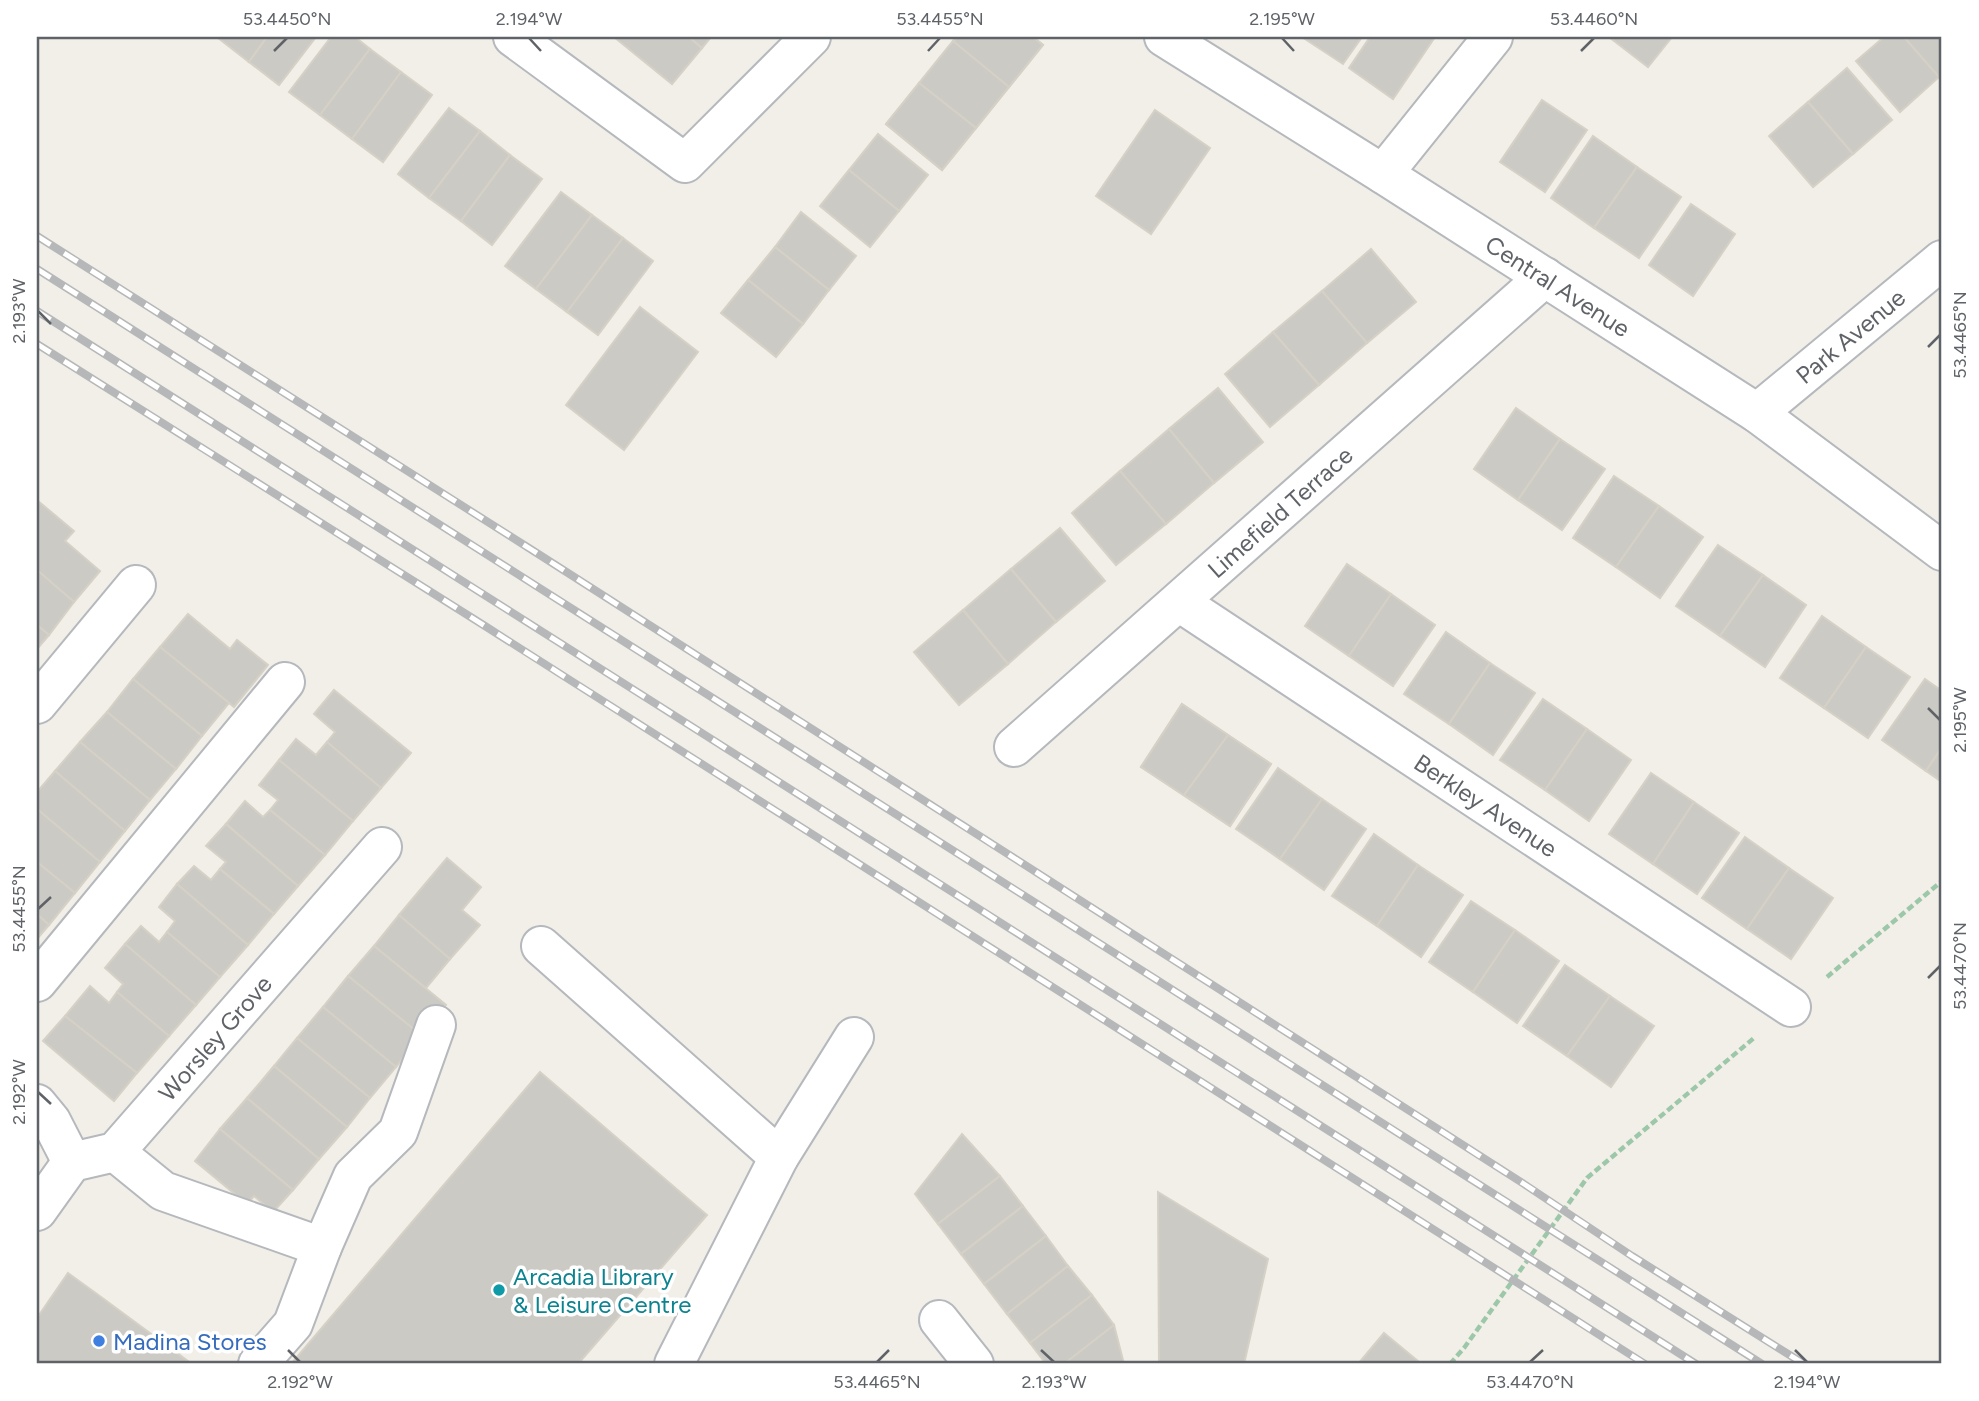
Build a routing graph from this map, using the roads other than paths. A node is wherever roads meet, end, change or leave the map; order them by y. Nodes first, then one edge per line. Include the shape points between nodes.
1 (513, 37) edge
2 (811, 37) edge
3 (1164, 37) edge
4 (1493, 37) edge
5 (1383, 174) junction
6 (1942, 260) edge
7 (1545, 277) junction
8 (1757, 413) junction
9 (1942, 551) edge
10 (136, 585) dead end
11 (1179, 603) junction
12 (285, 682) dead end
13 (37, 704) edge
14 (1014, 747) dead end
15 (382, 847) dead end
16 (541, 946) dead end
17 (37, 982) edge
18 (1791, 1007) road end
19 (436, 1025) dead end
20 (854, 1037) dead end
21 (37, 1104) edge
22 (115, 1152) junction
23 (779, 1157) junction
24 (72, 1162) junction
25 (37, 1211) edge
26 (322, 1247) junction
27 (939, 1320) dead end
28 (262, 1360) edge
29 (674, 1364) edge
30 (974, 1364) edge

1 - 2 street via 685,163
3 - 5 street, Central Avenue
4 - 5 street
5 - 7 street, Central Avenue
6 - 8 street, Park Avenue
7 - 8 street, Central Avenue
7 - 11 street, Limefield Terrace
8 - 9 street, Central Avenue
10 - 13 street
11 - 14 street, Limefield Terrace
11 - 18 street, Berkley Avenue
12 - 17 street
15 - 22 street, Worsley Grove
16 - 23 street
19 - 26 street via 398,1132 353,1176
20 - 23 street
21 - 24 street
22 - 24 street
22 - 26 street via 163,1191
23 - 29 street
24 - 25 street
26 - 28 street via 293,1324
27 - 30 street

